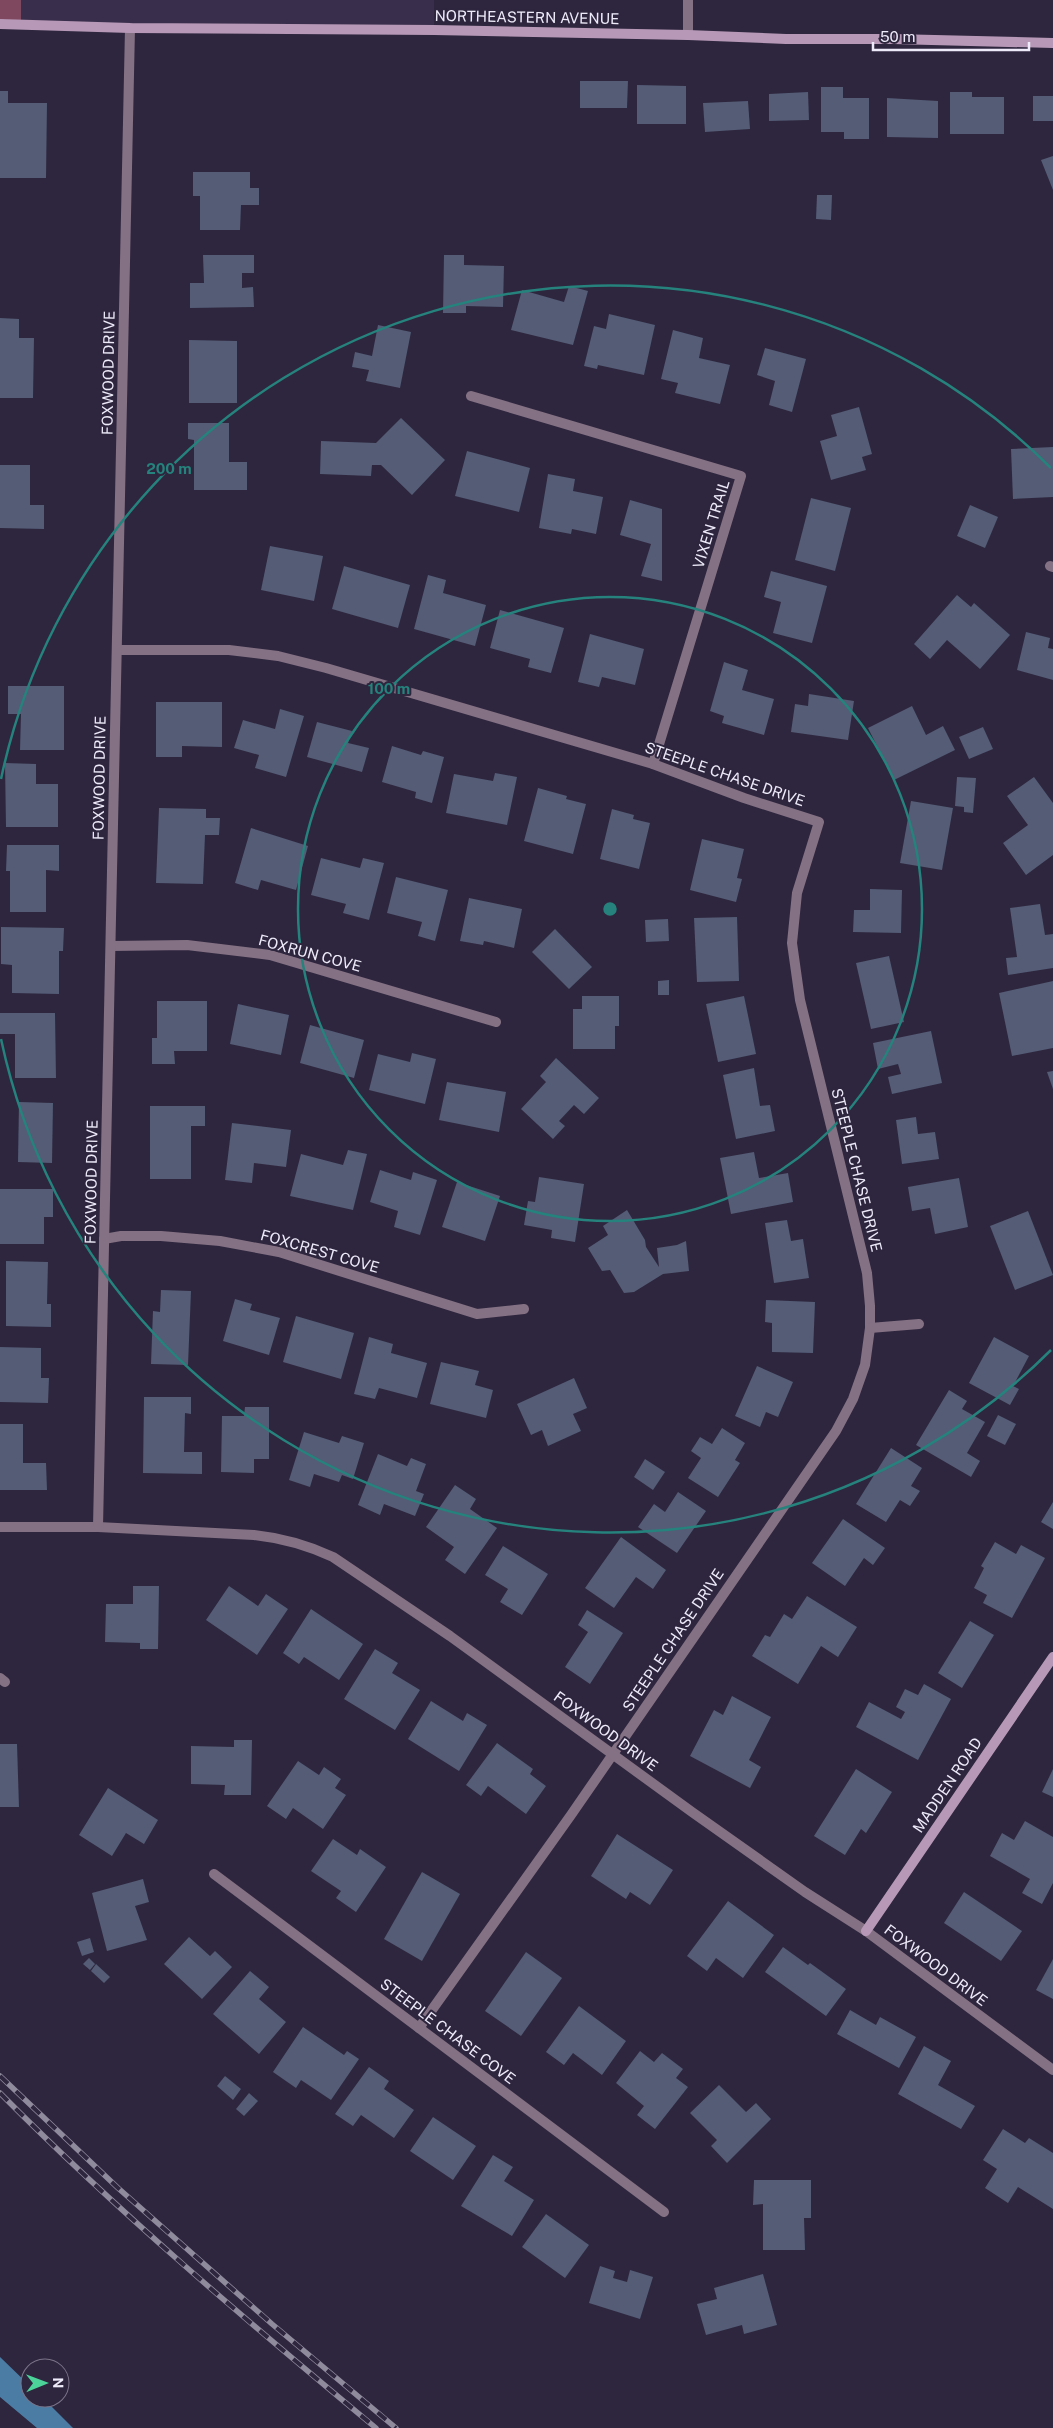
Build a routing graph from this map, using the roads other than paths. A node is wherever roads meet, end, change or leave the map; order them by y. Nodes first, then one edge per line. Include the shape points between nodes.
1 (688, 0) edge
2 (0, 24) edge
3 (130, 28) junction
4 (688, 35) junction
5 (1053, 43) edge
6 (471, 396) dead end
7 (117, 650) junction
8 (653, 764) junction
9 (111, 946) junction
10 (496, 1022) dead end
11 (104, 1239) junction
12 (524, 1309) dead end
13 (919, 1324) dead end
14 (870, 1328) junction
15 (0, 1527) edge
16 (98, 1527) junction
17 (1053, 1657) edge
18 (613, 1755) junction
19 (214, 1874) dead end
20 (866, 1930) junction
21 (419, 2028) junction
22 (1053, 2070) edge
23 (664, 2212) dead end

1 - 4 street
2 - 3 street, NORTHEASTERN AVENUE
3 - 4 street, NORTHEASTERN AVENUE
3 - 7 street, FOXWOOD DRIVE
4 - 5 street, NORTHEASTERN AVENUE
6 - 8 street, VIXEN TRAIL via 741,476
7 - 8 street, STEEPLE CHASE DRIVE via 229,650 278,656
7 - 9 street, FOXWOOD DRIVE
8 - 14 street, STEEPLE CHASE DRIVE via 819,822 797,893 792,925 793,950 800,1000 867,1273
9 - 10 street, FOXRUN COVE via 187,945 270,956
9 - 11 street, FOXWOOD DRIVE
11 - 12 street, FOXCREST COVE via 161,1236 220,1241 279,1252 477,1314
11 - 16 street, FOXWOOD DRIVE
13 - 14 street
14 - 18 street, STEEPLE CHASE DRIVE via 862,1373 836,1431
15 - 16 street, FOXWOOD DRIVE
16 - 18 street, FOXWOOD DRIVE via 277,1537 311,1547 332,1557 450,1636
17 - 20 street, MADDEN ROAD
18 - 20 street, FOXWOOD DRIVE via 805,1892
18 - 21 street, STEEPLE CHASE DRIVE
19 - 21 street, STEEPLE CHASE COVE
20 - 22 street, FOXWOOD DRIVE
21 - 23 street, STEEPLE CHASE COVE

